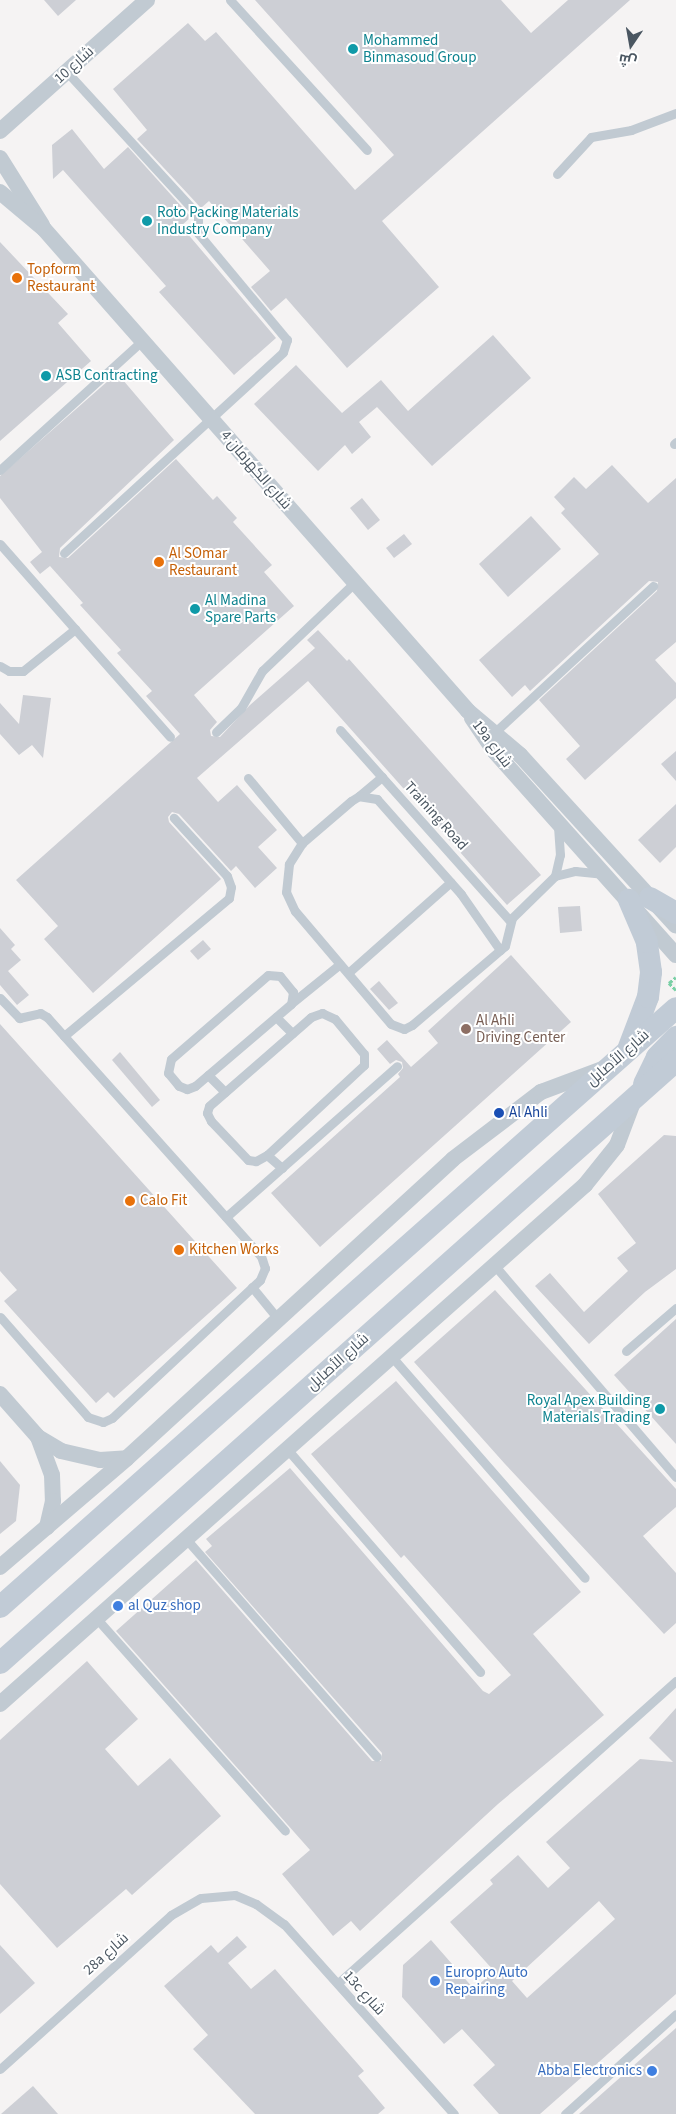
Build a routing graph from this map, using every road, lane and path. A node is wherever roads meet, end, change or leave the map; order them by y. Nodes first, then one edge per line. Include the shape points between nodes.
1 (147, 0) edge
2 (230, 0) edge
3 (66, 72) junction
4 (676, 113) edge
5 (0, 131) edge
6 (367, 150) dead end
7 (0, 158) edge
8 (557, 174) dead end
9 (0, 192) edge
10 (44, 229) junction
11 (142, 341) junction
12 (211, 419) junction
13 (0, 470) edge
14 (0, 544) edge
15 (64, 552) dead end
16 (355, 582) junction
17 (654, 586) dead end
18 (75, 629) junction
19 (0, 666) edge
20 (468, 711) junction
21 (340, 730) dead end
22 (496, 731) junction
23 (216, 732) dead end
24 (170, 737) dead end
25 (248, 778) dead end
26 (382, 778) junction
27 (359, 796) junction
28 (174, 818) dead end
29 (557, 823) junction
30 (302, 843) junction
31 (604, 874) junction
32 (555, 876) junction
33 (451, 882) junction
34 (640, 899) junction
35 (676, 913) edge
36 (510, 920) junction
37 (676, 926) edge
38 (500, 950) junction
39 (676, 955) edge
40 (340, 964) junction
41 (348, 973) junction
42 (676, 977) edge
43 (676, 991) edge
44 (0, 998) edge
45 (293, 1002) junction
46 (676, 1008) edge
47 (276, 1017) junction
48 (292, 1034) junction
49 (64, 1036) junction
50 (676, 1036) edge
51 (628, 1050) junction
52 (676, 1061) edge
53 (398, 1066) dead end
54 (608, 1067) junction
55 (208, 1075) junction
56 (676, 1076) edge
57 (642, 1090) junction
58 (224, 1092) junction
59 (267, 1154) junction
60 (282, 1168) junction
61 (226, 1217) junction
62 (495, 1266) junction
63 (252, 1287) junction
64 (676, 1308) edge
65 (0, 1317) edge
66 (279, 1320) junction
67 (626, 1351) dead end
68 (392, 1357) junction
69 (0, 1394) edge
70 (38, 1437) junction
71 (288, 1449) junction
72 (127, 1458) junction
73 (676, 1477) edge
74 (48, 1527) junction
75 (187, 1540) junction
76 (0, 1567) edge
77 (585, 1578) dead end
78 (0, 1607) edge
79 (97, 1619) junction
80 (0, 1663) edge
81 (480, 1672) dead end
82 (676, 1681) edge
83 (0, 1704) edge
84 (377, 1757) dead end
85 (285, 1831) dead end
86 (246, 1898) joint
87 (338, 1983) junction
88 (676, 2014) edge
89 (0, 2069) edge
90 (454, 2114) edge
91 (565, 2114) edge

1 - 3 street, شارع 10
2 - 6 lane
3 - 5 street, شارع 10
3 - 12 lane via 198,215 198,233 286,336 283,352
4 - 8 lane via 631,130 591,137
7 - 10 street, شارع الكهرمان 4
9 - 10 street, شارع الكهرمان 4
10 - 11 street, شارع الكهرمان 4
11 - 12 street, شارع الكهرمان 4
11 - 13 lane
12 - 15 lane
12 - 16 street, شارع الكهرمان 4
14 - 18 lane
16 - 20 street, شارع الكهرمان 4
16 - 23 lane via 262,671 241,708
17 - 22 lane
18 - 19 lane via 23,671 9,671
18 - 24 lane
20 - 22 street, 19a شارع
20 - 29 street, 19a شارع via 495,752
21 - 26 lane, Training Road
22 - 34 street, 19a شارع
25 - 30 lane
26 - 27 lane
26 - 36 lane, Training Road
27 - 30 lane
27 - 33 lane via 376,799
28 - 49 lane via 227,876 231,887 229,898
29 - 31 street, 19a شارع
29 - 32 lane via 560,850
30 - 40 lane via 286,873 289,901
31 - 32 lane via 585,871
31 - 34 street, 19a شارع
32 - 36 lane
33 - 38 lane
33 - 41 lane
34 - 35 main road
34 - 37 street, 19a شارع
34 - 39 street, 19a شارع
34 - 51 main road via 650,972 646,1002
36 - 38 lane via 508,938
38 - 41 lane via 412,1026 404,1029 391,1024
40 - 41 lane
40 - 45 lane
42 - 43 path via 669,983
44 - 49 lane via 19,1018 44,1014
45 - 47 lane
45 - 55 lane via 293,992 280,976 268,975 168,1063 168,1073 183,1088 191,1088
46 - 51 main road, شارع الأصايل
47 - 48 lane
47 - 55 lane
48 - 58 lane
48 - 59 lane via 311,1017 327,1014 364,1054 365,1062
49 - 61 lane
50 - 57 main road via 657,1056
51 - 54 main road, شارع الأصايل
52 - 57 main road, شارع الأصايل
53 - 60 lane
54 - 66 street via 562,1082 521,1105 420,1188
54 - 78 main road, شارع الأصايل
55 - 58 lane
56 - 57 main road
57 - 62 street via 624,1129 601,1166
57 - 80 main road, شارع الأصايل
58 - 59 lane via 209,1106 208,1117 248,1160 259,1160
59 - 60 lane
60 - 61 lane
61 - 63 lane via 264,1260 265,1273
62 - 68 street via 446,1305
62 - 73 lane
63 - 65 lane via 112,1418 103,1422 88,1417
63 - 66 lane
64 - 67 lane
66 - 72 street
68 - 71 street
68 - 77 lane
69 - 70 street
70 - 72 street via 74,1456 100,1460
70 - 74 street via 49,1461 53,1488
71 - 75 street
71 - 81 lane
72 - 74 street
74 - 76 street
75 - 79 street
75 - 84 lane
79 - 83 street
79 - 85 lane
82 - 87 lane
86 - 87 lane, 13c شارع via 284,1924
86 - 89 lane, 28a شارع via 212,1895 182,1907
87 - 90 lane, 13c شارع
88 - 91 lane

